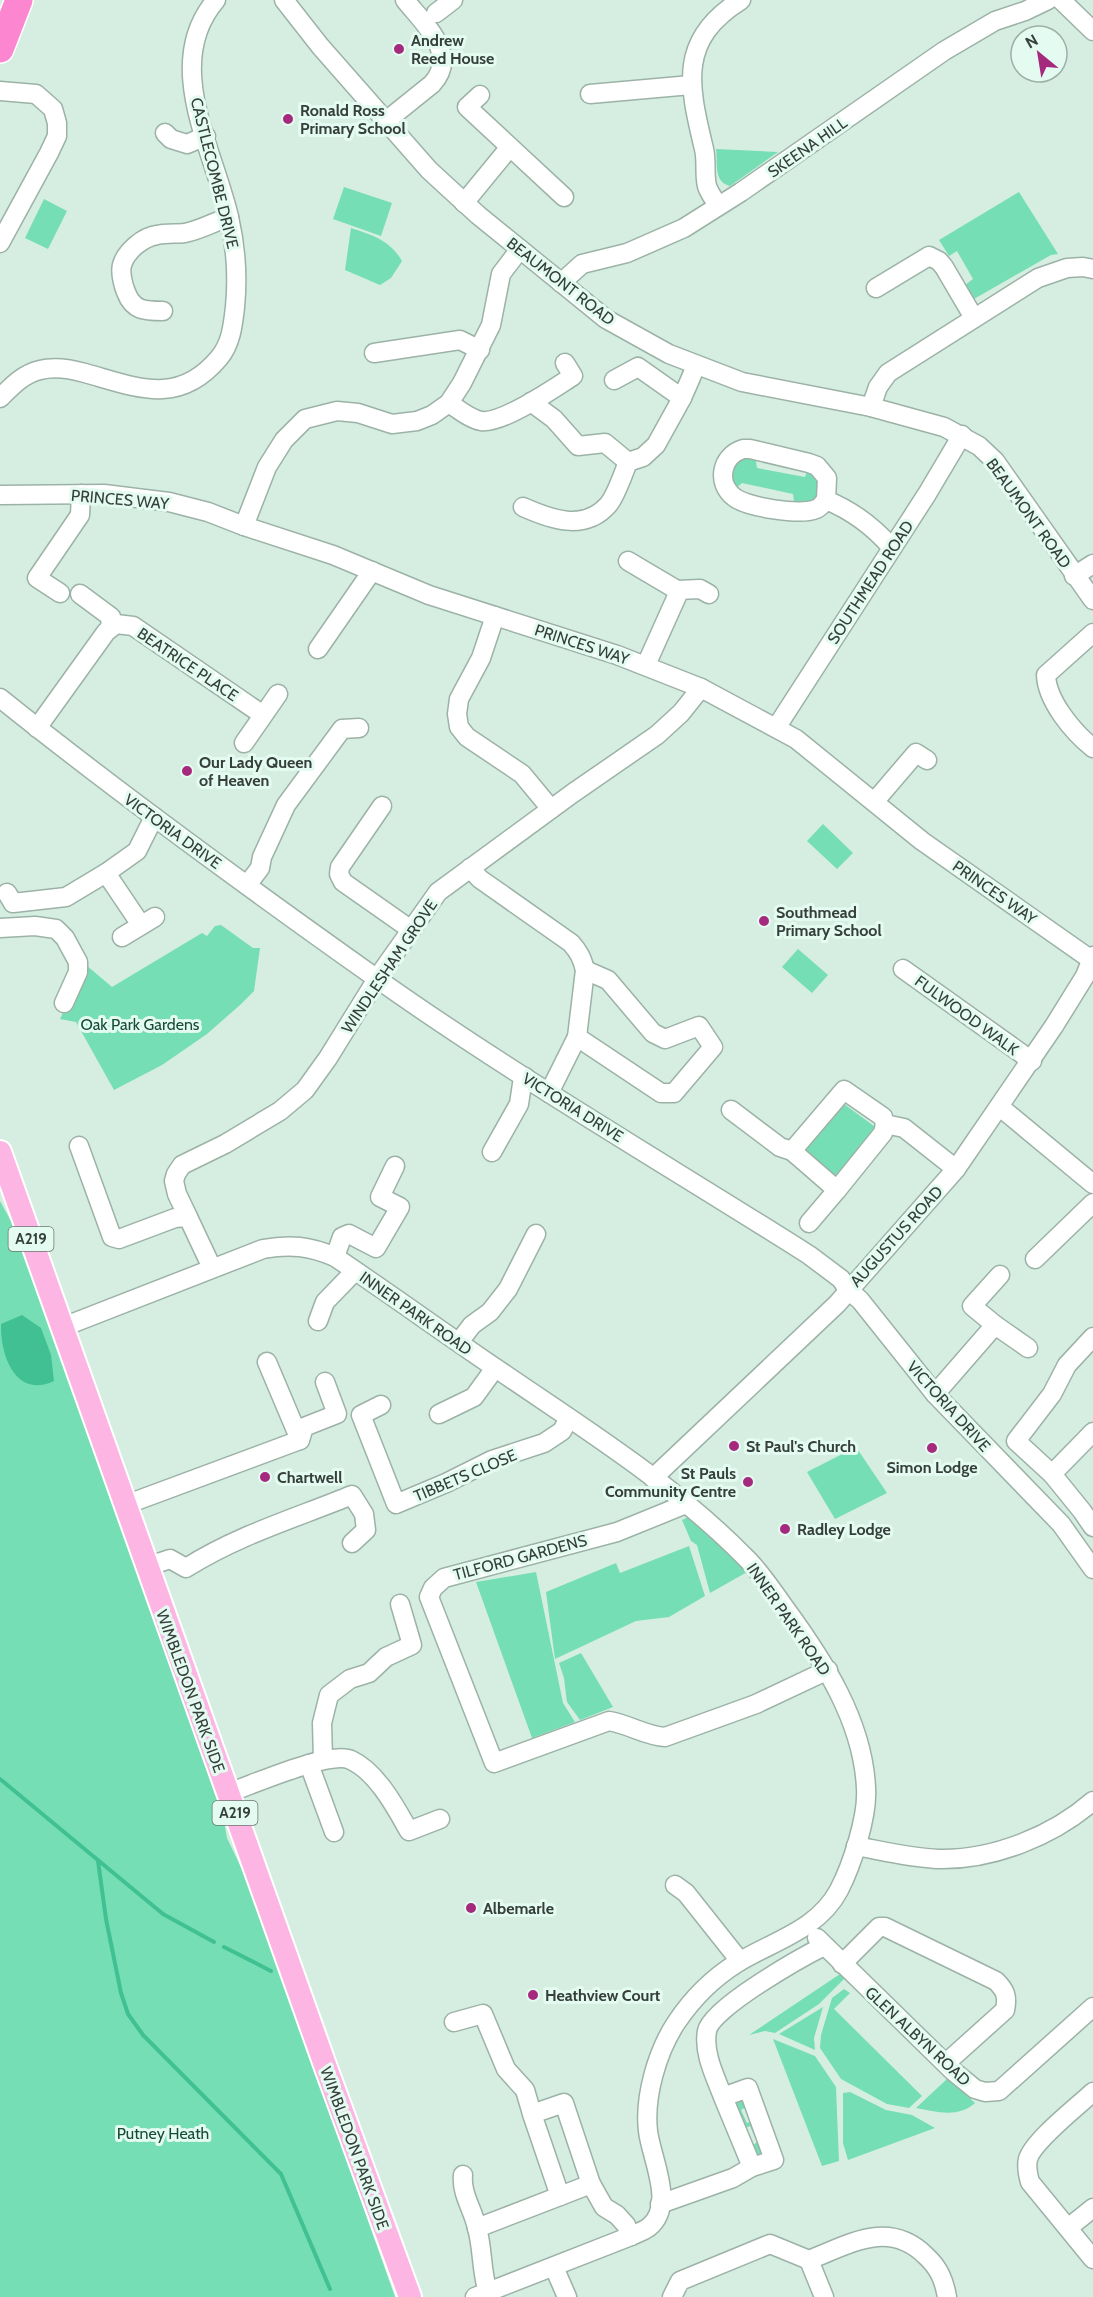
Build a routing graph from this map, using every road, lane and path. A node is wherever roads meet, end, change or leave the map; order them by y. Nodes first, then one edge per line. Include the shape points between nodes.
1 (19, 0) edge
2 (216, 0) edge
3 (284, 0) edge
4 (405, 0) edge
5 (453, 0) edge
6 (741, 0) edge
7 (1048, 0) edge
8 (1061, 0) edge
9 (436, 13) dead end
10 (1093, 31) edge
11 (0, 49) edge
12 (691, 85) junction
13 (0, 91) edge
14 (480, 94) dead end
15 (590, 94) dead end
16 (386, 121) junction
17 (165, 133) dead end
18 (206, 136) junction
19 (510, 147) junction
20 (564, 197) dead end
21 (464, 203) junction
22 (718, 206) junction
23 (229, 217) junction
24 (0, 243) edge
25 (520, 249) junction
26 (1093, 269) edge
27 (561, 283) junction
28 (876, 288) dead end
29 (163, 311) dead end
30 (974, 318) junction
31 (480, 350) junction
32 (374, 353) dead end
33 (565, 363) dead end
34 (696, 366) junction
35 (614, 380) dead end
36 (0, 398) edge
37 (682, 398) junction
38 (531, 402) junction
39 (449, 403) junction
40 (872, 407) junction
41 (962, 435) junction
42 (627, 462) junction
43 (0, 493) edge
44 (81, 494) junction
45 (826, 500) junction
46 (523, 507) dead end
47 (244, 526) junction
48 (892, 548) junction
49 (628, 561) dead end
50 (1093, 564) edge
51 (372, 571) junction
52 (1074, 576) junction
53 (677, 590) junction
54 (60, 593) dead end
55 (80, 594) dead end
56 (709, 594) dead end
57 (1093, 600) edge
58 (495, 616) junction
59 (110, 628) junction
60 (1093, 633) edge
61 (318, 649) dead end
62 (646, 665) junction
63 (701, 688) junction
64 (278, 694) dead end
65 (0, 698) edge
66 (262, 716) junction
67 (37, 728) junction
68 (359, 728) dead end
69 (776, 728) junction
70 (244, 743) dead end
71 (1093, 748) edge
72 (927, 760) dead end
73 (874, 801) junction
74 (382, 806) dead end
75 (551, 809) junction
76 (154, 818) junction
77 (470, 868) junction
78 (106, 873) junction
79 (247, 885) junction
80 (7, 893) dead end
81 (0, 928) edge
82 (410, 929) junction
83 (122, 938) dead end
84 (1093, 959) edge
85 (903, 969) dead end
86 (585, 970) junction
87 (377, 979) junction
88 (64, 1003) dead end
89 (578, 1037) junction
90 (1032, 1061) junction
91 (525, 1077) junction
92 (549, 1092) junction
93 (1000, 1107) junction
94 (731, 1110) dead end
95 (885, 1124) junction
96 (79, 1146) dead end
97 (792, 1151) junction
98 (0, 1152) edge
99 (492, 1152) dead end
100 (395, 1166) dead end
101 (956, 1169) junction
102 (1093, 1184) edge
103 (837, 1190) junction
104 (1093, 1203) edge
105 (188, 1217) junction
106 (809, 1223) dead end
107 (536, 1234) dead end
108 (335, 1257) junction
109 (1035, 1259) dead end
110 (212, 1268) junction
111 (356, 1271) junction
112 (1000, 1275) dead end
113 (848, 1290) junction
114 (318, 1321) dead end
115 (995, 1325) junction
116 (63, 1327) junction
117 (1093, 1338) edge
118 (459, 1342) junction
119 (1028, 1348) dead end
120 (267, 1362) dead end
121 (495, 1368) junction
122 (325, 1382) dead end
123 (935, 1394) junction
124 (381, 1406) dead end
125 (439, 1414) dead end
126 (569, 1418) junction
127 (1093, 1432) edge
128 (300, 1440) junction
129 (1016, 1441) junction
130 (988, 1449) junction
131 (1052, 1474) junction
132 (653, 1478) junction
133 (686, 1504) junction
134 (125, 1505) junction
135 (1088, 1508) edge
136 (1093, 1527) edge
137 (352, 1543) dead end
138 (146, 1567) junction
139 (1093, 1569) edge
140 (400, 1604) dead end
141 (828, 1670) junction
142 (316, 1762) junction
143 (228, 1793) junction
144 (1093, 1801) edge
145 (440, 1819) dead end
146 (334, 1832) dead end
147 (856, 1846) junction
148 (675, 1885) dead end
149 (806, 1926) junction
150 (824, 1946) junction
151 (740, 1961) junction
152 (842, 1964) junction
153 (1093, 2007) edge
154 (454, 2022) dead end
155 (945, 2063) junction
156 (1093, 2092) edge
157 (723, 2097) junction
158 (532, 2114) junction
159 (752, 2167) junction
160 (463, 2175) dead end
161 (591, 2184) junction
162 (560, 2196) junction
163 (660, 2204) junction
164 (1093, 2208) edge
165 (477, 2228) junction
166 (1068, 2228) junction
167 (631, 2236) junction
168 (1093, 2259) edge
169 (809, 2260) junction
170 (554, 2267) junction
171 (482, 2294) edge
172 (410, 2297) edge
173 (567, 2297) edge
174 (672, 2297) edge
175 (824, 2297) edge
176 (947, 2297) edge

1 - 11 highway
2 - 18 street, CASTLECOMBE DRIVE via 201,22 190,60
3 - 16 street, BEAUMONT ROAD
4 - 16 street via 439,44 442,64 438,78
5 - 9 street
6 - 12 street via 722,12 707,29 698,45
7 - 22 street, SKEENA HILL via 995,21 944,51
8 - 10 street
12 - 15 street
12 - 22 street via 707,185
13 - 24 street via 36,93 52,109 57,136
14 - 19 street via 468,107
16 - 21 street, BEAUMONT ROAD
17 - 18 street via 187,144
18 - 23 street, CASTLECOMBE DRIVE
19 - 20 street
19 - 21 street
21 - 25 street, BEAUMONT ROAD
22 - 27 street, SKEENA HILL via 645,247 582,264
23 - 29 street via 185,233 155,235 136,245 127,256 122,265 130,302 144,311
23 - 36 street, CASTLECOMBE DRIVE via 237,268 233,324 223,353 197,378 173,389 153,391 67,369 41,369 20,378
25 - 27 street, BEAUMONT ROAD
25 - 31 street via 501,274 491,325
26 - 30 street via 1067,268 1038,278
27 - 34 street, BEAUMONT ROAD via 606,319
28 - 30 street via 929,256 944,267
30 - 40 street via 888,373 878,387
31 - 32 street via 460,340
31 - 39 street
33 - 38 street via 573,376
34 - 37 street
34 - 40 street, BEAUMONT ROAD via 750,384
35 - 37 street via 638,367
37 - 42 street via 656,445 643,457
38 - 39 street via 494,420 482,421
38 - 42 street via 554,419 578,446 605,443
39 - 47 street via 417,421 392,424 337,411 305,419 284,440 267,467
40 - 41 street, BEAUMONT ROAD
41 - 48 street, SOUTHMEAD ROAD
41 - 52 street, BEAUMONT ROAD via 995,461
42 - 46 street via 609,504 596,514 570,522 550,520
43 - 44 street, PRINCES WAY
44 - 47 street, PRINCES WAY via 169,502
44 - 54 street via 80,515 36,578
45 - 45 street via 816,509 798,513 746,502 735,498 727,488 722,473 724,465 742,449 809,463 827,478
45 - 48 street via 857,514
47 - 51 street, PRINCES WAY
48 - 69 street, SOUTHMEAD ROAD
49 - 53 street
50 - 52 street
51 - 58 street, PRINCES WAY
51 - 61 street
52 - 57 street, BEAUMONT ROAD
53 - 56 street via 700,588
53 - 62 street
55 - 59 street via 111,617
58 - 62 street, PRINCES WAY
58 - 75 street via 481,658 459,699 459,727 467,737 522,774
59 - 66 street, BEATRICE PLACE via 116,624 133,626
59 - 67 street
60 - 71 street via 1046,675 1047,686 1062,715
62 - 63 street, PRINCES WAY
63 - 69 street, PRINCES WAY
63 - 75 street, WINDLESHAM GROVE via 657,735
64 - 66 street
65 - 67 street, VICTORIA DRIVE
66 - 70 street
67 - 76 street, VICTORIA DRIVE
68 - 79 street via 342,729 286,805 261,857 260,868
69 - 73 street, PRINCES WAY via 796,739
72 - 73 street via 916,753
73 - 84 street, PRINCES WAY via 932,848
74 - 82 street via 339,874 343,882
75 - 77 street, WINDLESHAM GROVE
76 - 78 street via 137,851
76 - 79 street, VICTORIA DRIVE
77 - 82 street, WINDLESHAM GROVE via 438,892
77 - 86 street via 571,943
78 - 80 street via 66,897 13,903
78 - 83 street via 148,921
79 - 87 street, VICTORIA DRIVE
81 - 88 street via 56,929 65,938 78,962 78,972
82 - 87 street, WINDLESHAM GROVE
84 - 90 street, AUGUSTUS ROAD
85 - 90 street, FULWOOD WALK
86 - 89 street
86 - 89 street via 608,980 652,1033 665,1039 699,1026 713,1047 674,1093 661,1093
87 - 91 street, VICTORIA DRIVE
87 - 105 street, WINDLESHAM GROVE via 305,1090 280,1111 182,1165 174,1181
89 - 92 street
90 - 93 street, AUGUSTUS ROAD
91 - 92 street, VICTORIA DRIVE
91 - 99 street via 519,1104
92 - 113 street, VICTORIA DRIVE via 809,1255 841,1279
93 - 101 street, AUGUSTUS ROAD
93 - 102 street
94 - 97 street via 780,1147
95 - 97 street via 883,1117 844,1090
95 - 101 street via 904,1128
95 - 103 street via 883,1133
96 - 105 street via 112,1237 119,1239
97 - 103 street
98 - 116 main road, WIMBLEDON PARK SIDE / A219
100 - 108 street via 380,1197 399,1207 376,1248 349,1234 342,1237
101 - 113 street, AUGUSTUS ROAD
103 - 106 street
104 - 109 street
105 - 110 street, WINDLESHAM GROVE
107 - 118 street via 508,1288
108 - 110 street, INNER PARK ROAD via 307,1246 285,1245
108 - 111 street, INNER PARK ROAD
110 - 116 street, INNER PARK ROAD
111 - 114 street via 325,1302
111 - 118 street, INNER PARK ROAD
112 - 115 street via 972,1306
113 - 123 street, VICTORIA DRIVE
113 - 132 street, AUGUSTUS ROAD
115 - 119 street
115 - 123 street
116 - 134 main road, WIMBLEDON PARK SIDE / A219
117 - 129 street via 1067,1365 1052,1394
118 - 121 street, INNER PARK ROAD
120 - 128 street
121 - 125 street via 474,1397
121 - 126 street, INNER PARK ROAD
122 - 128 street via 337,1414 304,1427
123 - 130 street, VICTORIA DRIVE
124 - 126 street, TIBBETS CLOSE via 361,1415 396,1504 492,1460 544,1443 562,1431
126 - 132 street, INNER PARK ROAD
127 - 131 street
128 - 134 street
129 - 130 street
129 - 131 street
130 - 139 street, VICTORIA DRIVE via 1061,1524
131 - 135 street
132 - 133 street, INNER PARK ROAD
133 - 141 street, INNER PARK ROAD via 757,1569
133 - 141 street, TILFORD GARDENS via 617,1532 444,1578 433,1588 429,1597 494,1763 609,1721 665,1737 756,1704
134 - 138 main road, WIMBLEDON PARK SIDE / A219
135 - 136 street
137 - 138 street via 366,1530 364,1514 352,1495 274,1524 186,1568 170,1559
138 - 143 main road, WIMBLEDON PARK SIDE / A219
140 - 142 street via 412,1645 386,1657 369,1673 350,1679 329,1695
141 - 147 street, INNER PARK ROAD via 856,1734 867,1789
142 - 143 street
142 - 145 street via 350,1760 369,1774 385,1791 409,1831
142 - 146 street
143 - 172 main road, WIMBLEDON PARK SIDE / A219
144 - 147 street via 1054,1829 976,1856 940,1859
147 - 149 street, INNER PARK ROAD via 838,1892
148 - 151 street via 686,1893
149 - 150 street, GLEN ALBYN ROAD
149 - 151 street, INNER PARK ROAD
150 - 152 street, GLEN ALBYN ROAD
150 - 157 street via 750,1990 713,2019 707,2028 705,2047
151 - 163 street, INNER PARK ROAD via 700,1992 675,2025 659,2060 650,2094 648,2130 661,2184
152 - 155 street, GLEN ALBYN ROAD
152 - 155 street via 879,1927 885,1927 996,1981 1004,1990 1005,2010
153 - 155 street, GLEN ALBYN ROAD via 999,2091 975,2089
154 - 158 street via 483,2014 506,2069 525,2090
156 - 166 street via 1035,2145 1028,2158 1030,2182
157 - 159 street
157 - 159 street via 748,2088 774,2160
158 - 161 street via 564,2103
158 - 162 street
159 - 163 street via 733,2178
160 - 165 street via 462,2187
161 - 162 street
161 - 167 street via 604,2207 617,2215
162 - 165 street
163 - 167 street via 650,2226
164 - 166 street
165 - 171 street
166 - 168 street
167 - 170 street
169 - 174 street via 770,2244 680,2281
169 - 175 street
169 - 176 street via 865,2238 900,2238 916,2246 934,2263 944,2280
170 - 171 street
170 - 173 street

